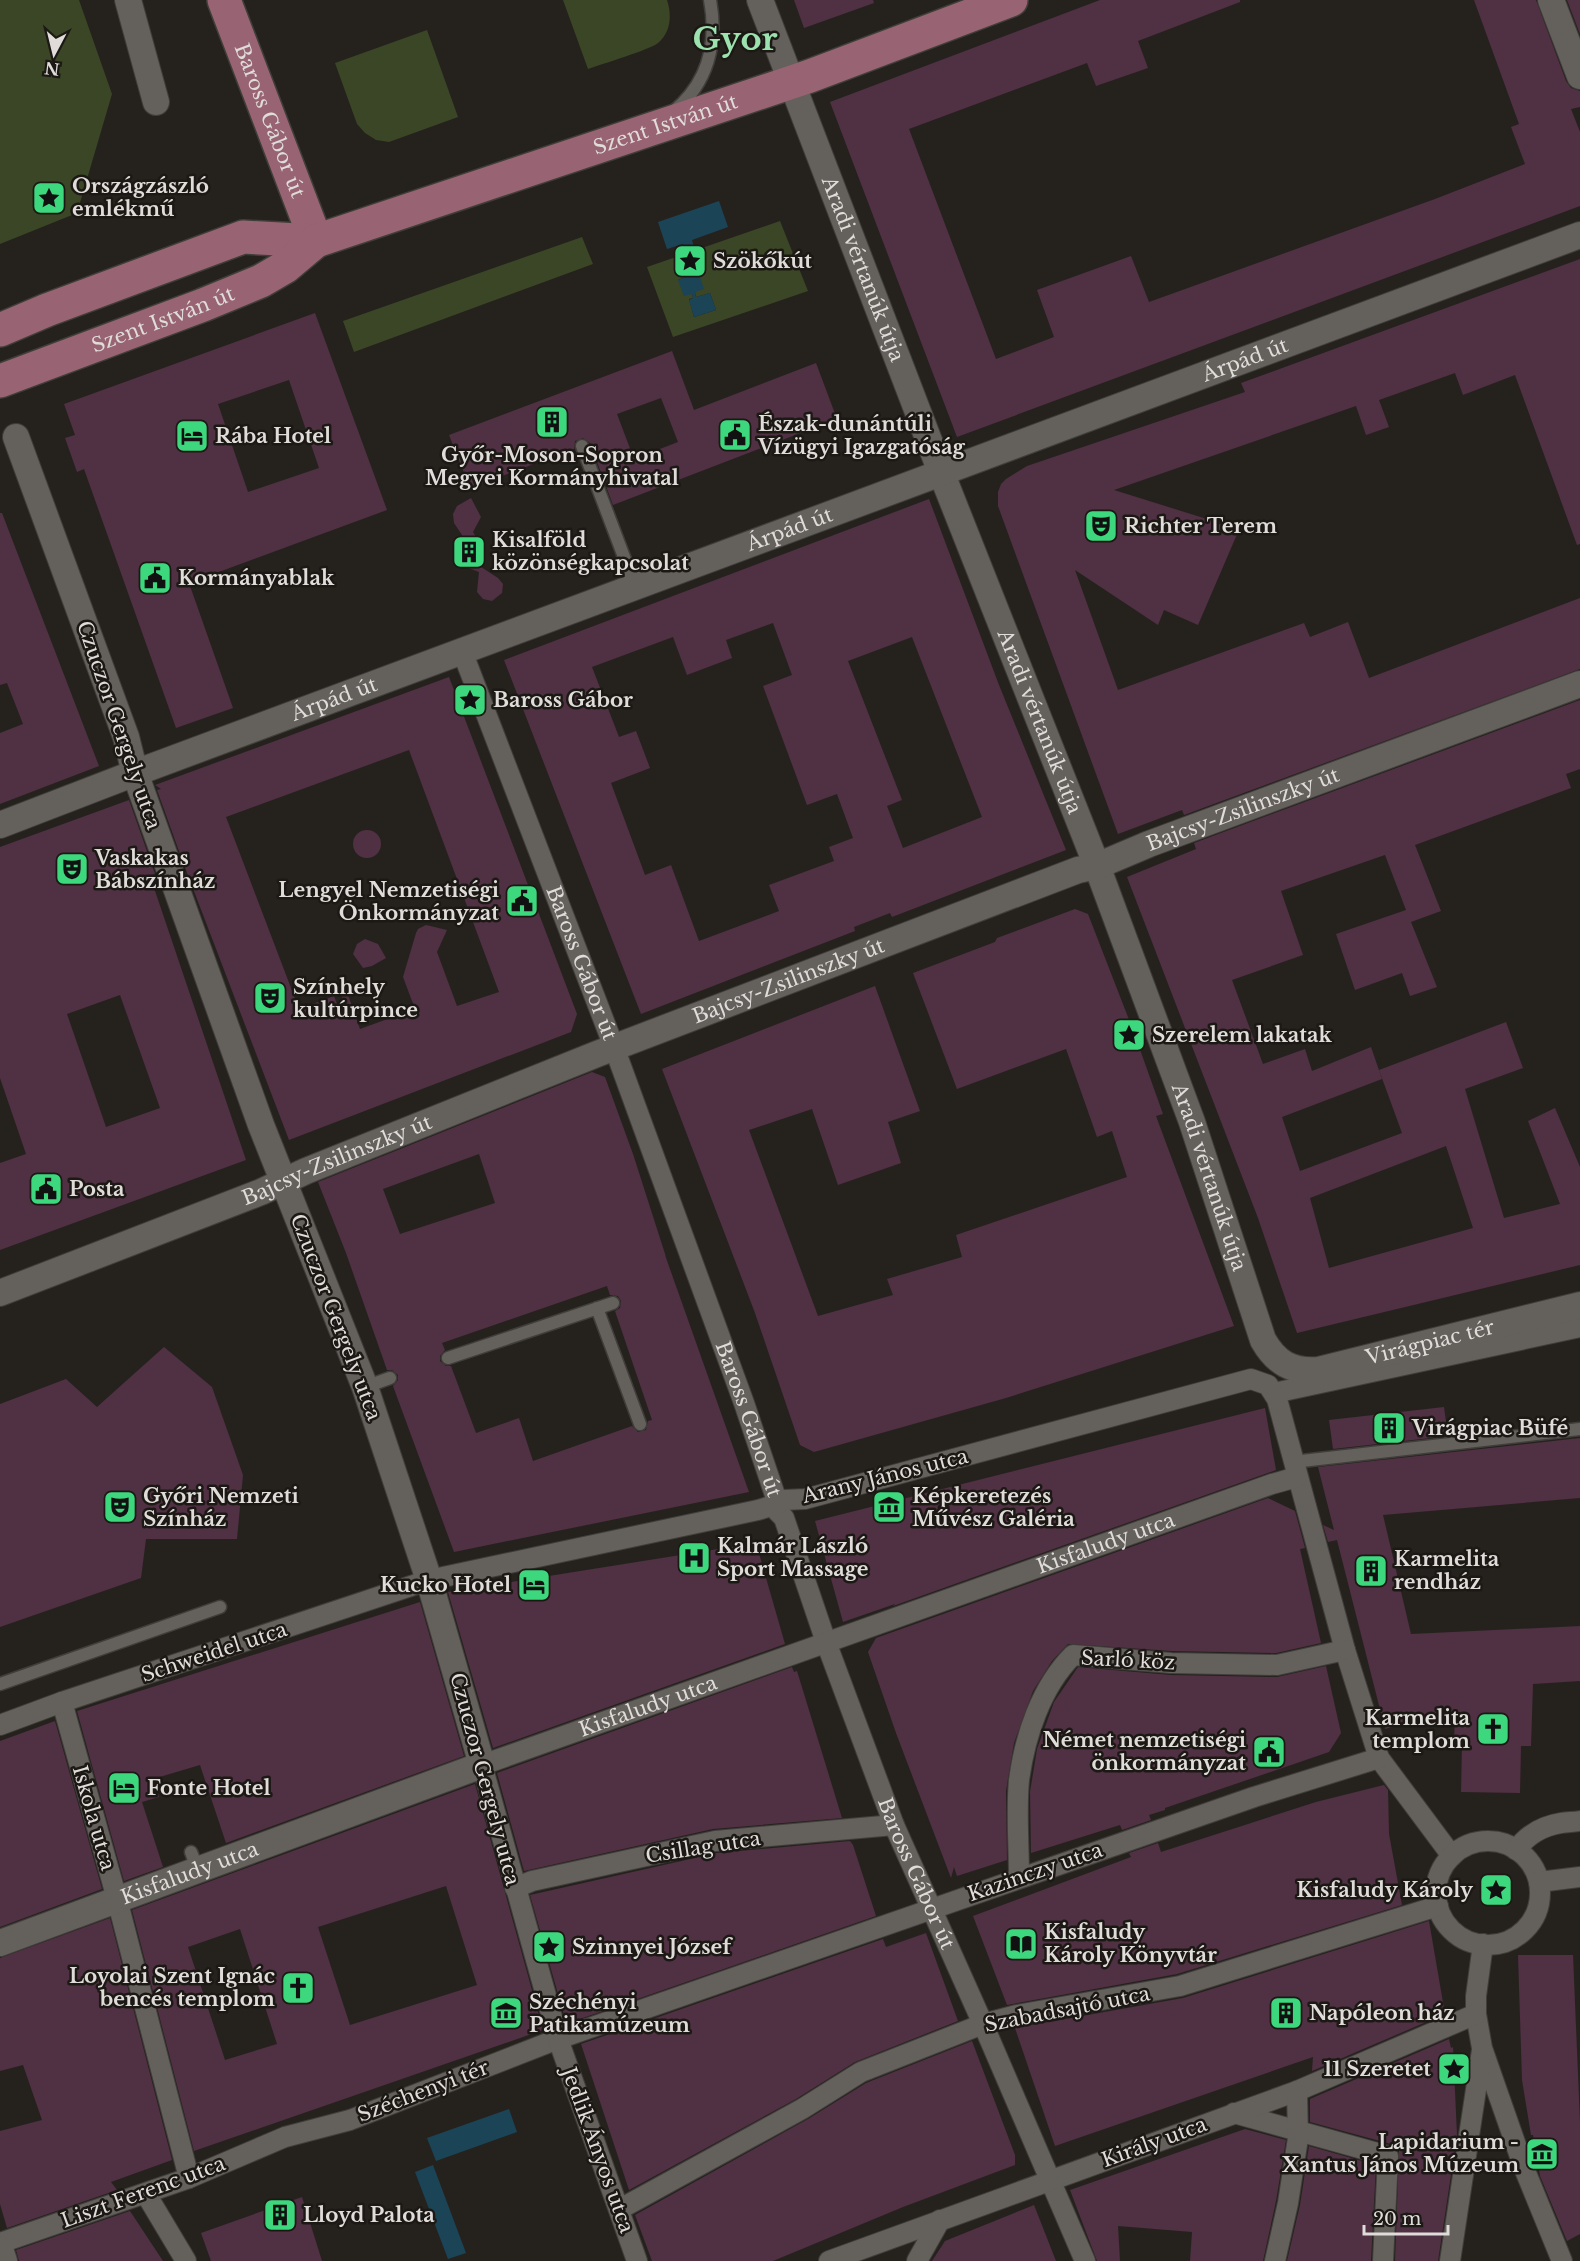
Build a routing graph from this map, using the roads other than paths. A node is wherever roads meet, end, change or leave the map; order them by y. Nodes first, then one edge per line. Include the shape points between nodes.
1 (128, 0) edge
2 (224, 0) edge
3 (710, 0) edge
4 (760, 0) edge
5 (1011, 0) edge
6 (1551, 0) edge
7 (1580, 76) edge
8 (791, 82) junction
9 (156, 102) dead end
10 (639, 133) junction
11 (1580, 236) edge
12 (316, 241) junction
13 (0, 330) edge
14 (0, 381) edge
15 (16, 437) dead end
16 (582, 446) dead end
17 (941, 472) junction
18 (635, 586) junction
19 (462, 651) junction
20 (1580, 684) edge
21 (135, 773) junction
22 (0, 825) edge
23 (1097, 866) junction
24 (614, 1047) junction
25 (284, 1181) junction
26 (0, 1293) edge
27 (613, 1303) dead end
28 (1580, 1305) edge
29 (597, 1308) junction
30 (1580, 1328) edge
31 (448, 1358) dead end
32 (1281, 1363) joint
33 (390, 1378) dead end
34 (364, 1387) junction
35 (1271, 1389) junction
36 (640, 1424) dead end
37 (1580, 1429) edge
38 (1295, 1470) junction
39 (778, 1504) junction
40 (429, 1580) junction
41 (219, 1607) dead end
42 (826, 1642) junction
43 (1345, 1650) junction
44 (0, 1684) edge
45 (62, 1702) junction
46 (0, 1725) edge
47 (1379, 1758) junction
48 (482, 1765) junction
49 (1580, 1821) edge
50 (894, 1825) junction
51 (1516, 1850) junction
52 (1452, 1856) junction
53 (1019, 1877) junction
54 (1580, 1877) edge
55 (1539, 1882) junction
56 (514, 1888) junction
57 (117, 1899) junction
58 (1438, 1906) junction
59 (930, 1908) junction
60 (0, 1943) edge
61 (1483, 1944) junction
62 (1476, 2014) junction
63 (983, 2024) junction
64 (558, 2039) junction
65 (1482, 2048) junction
66 (1297, 2091) junction
67 (1234, 2113) junction
68 (1299, 2131) junction
69 (285, 2137) joint
70 (189, 2178) junction
71 (1051, 2179) junction
72 (146, 2194) junction
73 (620, 2209) junction
74 (940, 2220) junction
75 (0, 2243) edge
76 (0, 2249) edge
77 (4, 2261) edge
78 (186, 2261) edge
79 (637, 2261) edge
80 (829, 2261) edge
81 (917, 2261) edge
82 (1085, 2261) edge
83 (1275, 2261) edge
84 (1383, 2261) edge
85 (1450, 2261) edge
86 (1562, 2261) edge

1 - 9 street
2 - 12 main road, Baross Gábor út
3 - 10 lane via 713,34 703,76 677,108
4 - 8 street, Aradi vértanúk útja
5 - 8 main road, Szent István út
6 - 7 street
8 - 10 main road, Szent István út
8 - 17 street, Aradi vértanúk útja
10 - 12 main road, Szent István út
11 - 17 street, Árpád út
12 - 13 main road, Szent István út via 243,237
12 - 14 main road, Szent István út via 261,281
15 - 21 street, Czuczor Gergely utca via 126,737
16 - 18 lane
17 - 18 street, Árpád út
17 - 23 street, Aradi vértanúk útja
18 - 19 street, Árpád út
19 - 21 street, Árpád út
19 - 24 street, Baross Gábor út
20 - 23 street, Bajcsy-Zsilinszky út
21 - 22 street, Árpád út
21 - 25 street, Czuczor Gergely utca
23 - 24 street, Bajcsy-Zsilinszky út
23 - 32 street, Aradi vértanúk útja via 1192,1122 1263,1340
24 - 25 street, Bajcsy-Zsilinszky út
24 - 39 street, Baross Gábor út
25 - 26 street, Bajcsy-Zsilinszky út
25 - 34 street, Czuczor Gergely utca
27 - 29 lane
28 - 32 street, Virágpiac tér via 1318,1370 1303,1371
29 - 31 lane
29 - 36 lane
30 - 35 street
33 - 34 lane
34 - 40 street, Czuczor Gergely utca
35 - 38 street
35 - 39 street, Arany János utca via 1244,1379
37 - 38 lane
38 - 42 street, Kisfaludy utca via 1272,1484
38 - 43 street
39 - 40 street, Arany János utca
39 - 42 street, Baross Gábor út via 777,1511 784,1518
40 - 45 street, Schweidel utca
40 - 48 street, Czuczor Gergely utca
41 - 44 lane, Schweidel utca
42 - 48 street, Kisfaludy utca
42 - 50 street, Baross Gábor út
43 - 47 street
43 - 53 street, Sarló köz via 1277,1665 1171,1663 1073,1655 1062,1666 1033,1716 1019,1781
45 - 46 street, Schweidel utca
45 - 57 street, Iskola utca
47 - 52 street
47 - 53 street, Kazinczy utca
48 - 56 street, Czuczor Gergely utca
48 - 57 street, Kisfaludy utca via 194,1861
49 - 51 street via 1534,1832
50 - 56 street, Csillag utca via 715,1841
50 - 59 street, Baross Gábor út
51 - 52 street via 1500,1843 1483,1842 1466,1846
51 - 55 street via 1528,1860
52 - 58 street via 1438,1880
53 - 59 street, Kazinczy utca
54 - 55 street
55 - 61 street via 1545,1906 1532,1922 1507,1942
56 - 64 street, Czuczor Gergely utca
57 - 60 street, Kisfaludy utca
57 - 70 street, Iskola utca
58 - 61 street via 1445,1923 1458,1935
58 - 63 street, Szabadsajtó utca via 1180,1986
59 - 63 street, Baross Gábor út
59 - 64 street, Kazinczy utca
61 - 62 street
62 - 65 street
62 - 66 street, Király utca
63 - 71 street, Baross Gábor út
63 - 73 street, Szabadsajtó utca via 861,2072 802,2109
64 - 69 street, Széchenyi tér via 350,2120
64 - 73 street, Jedlik Ányos utca
65 - 85 street
65 - 86 street
66 - 67 street, Király utca
66 - 68 street
67 - 68 street
67 - 71 street, Király utca
68 - 83 street
68 - 84 street via 1388,2156
69 - 70 street, Liszt Ferenc utca
70 - 72 street, Liszt Ferenc utca
71 - 74 street, Király utca
71 - 82 street, Baross Gábor út
72 - 75 street, Liszt Ferenc utca
72 - 78 street
73 - 79 street, Jedlik Ányos utca
74 - 80 street, Király utca
74 - 81 street
76 - 77 street

